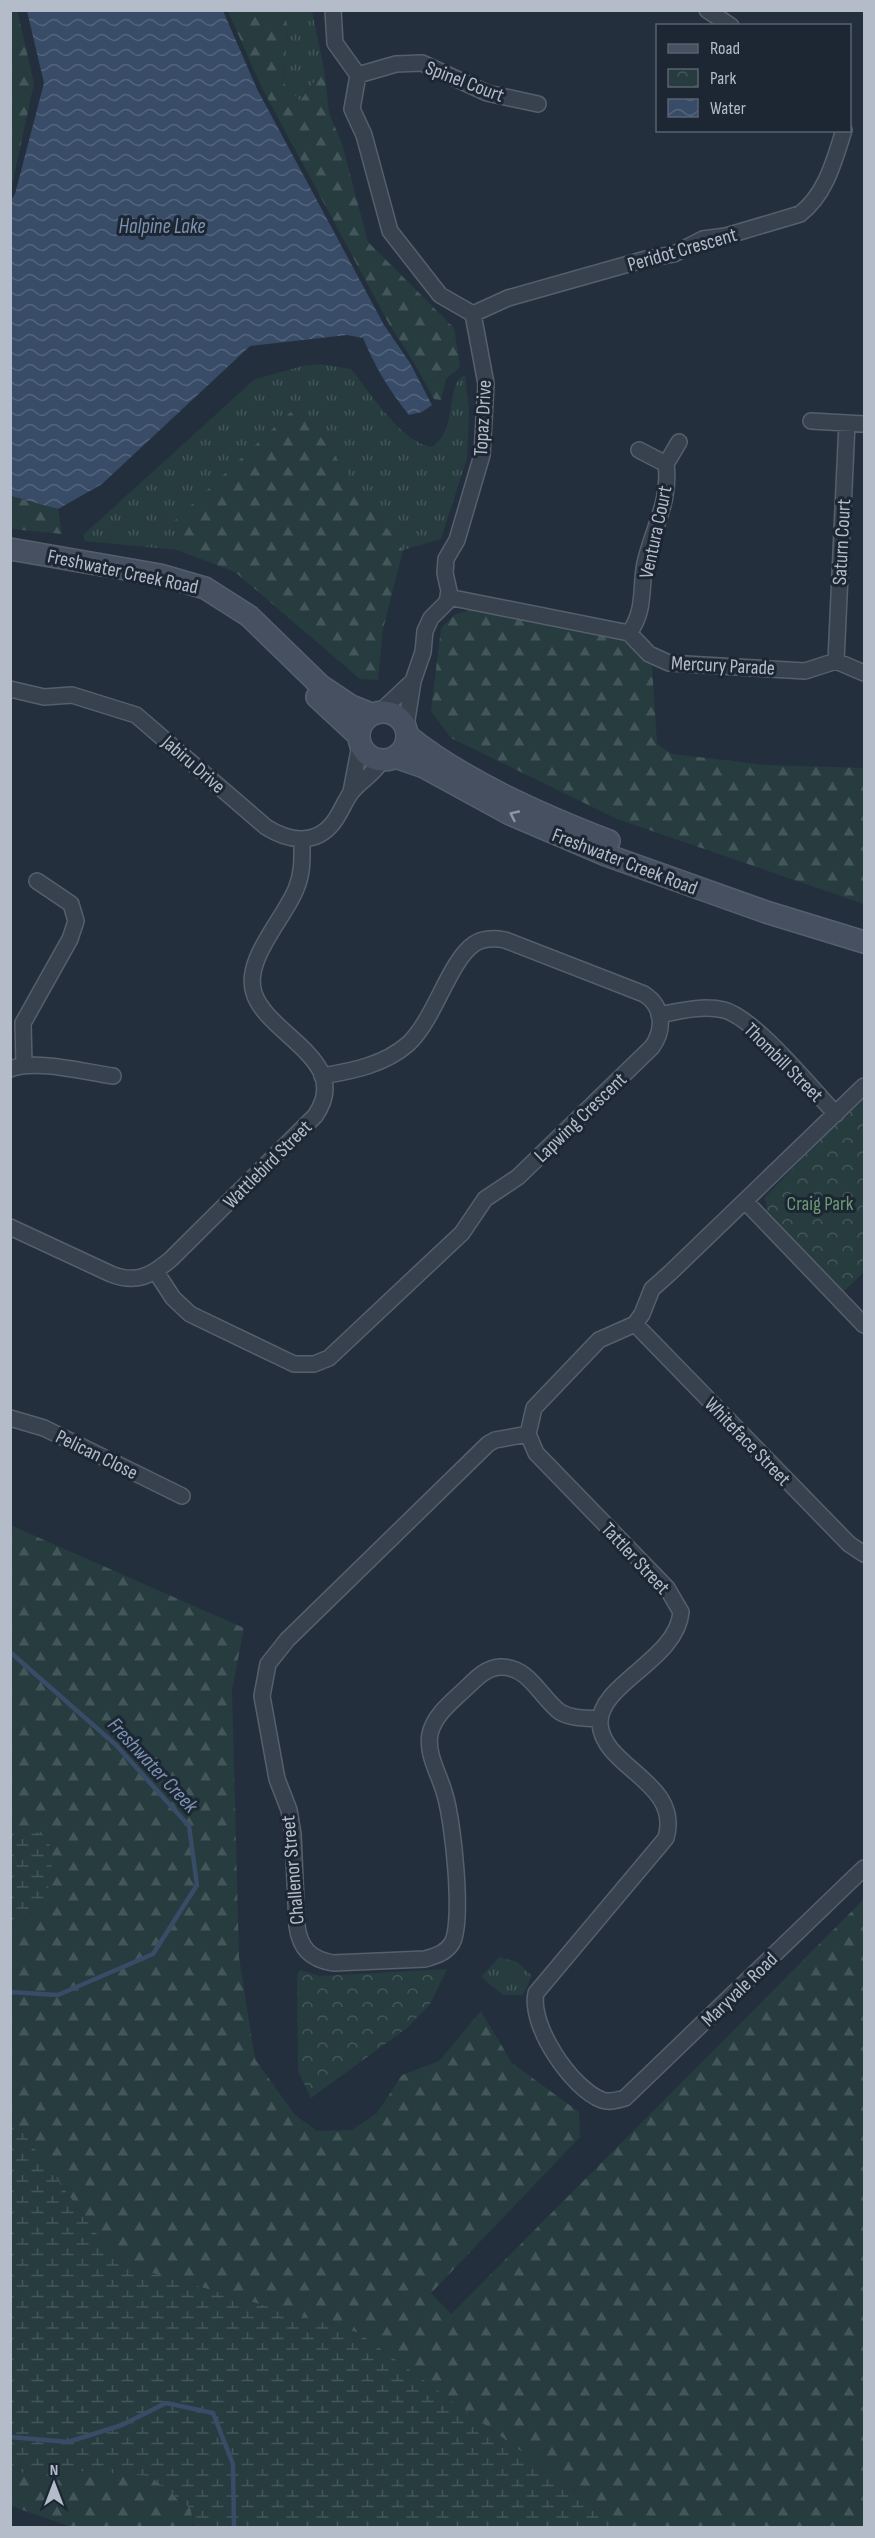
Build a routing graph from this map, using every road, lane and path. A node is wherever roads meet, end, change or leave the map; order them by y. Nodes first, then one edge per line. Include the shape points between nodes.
1 (333, 10) edge
2 (707, 10) edge
3 (728, 24) edge
4 (358, 75) junction
5 (538, 104) dead end
6 (843, 132) edge
7 (473, 314) junction
8 (811, 421) dead end
9 (847, 423) junction
10 (864, 424) edge
11 (678, 442) dead end
12 (639, 450) dead end
13 (666, 464) junction
14 (10, 549) edge
15 (10, 561) edge
16 (448, 597) junction
17 (629, 633) junction
18 (836, 661) junction
19 (864, 673) edge
20 (413, 681) junction
21 (10, 689) edge
22 (376, 713) junction
23 (407, 731) junction
24 (359, 740) junction
25 (388, 759) junction
26 (351, 792) junction
27 (302, 840) junction
28 (37, 880) dead end
29 (864, 930) edge
30 (864, 942) edge
31 (659, 1015) junction
32 (17, 1067) edge
33 (113, 1076) dead end
34 (322, 1076) junction
35 (864, 1086) edge
36 (836, 1114) junction
37 (745, 1202) junction
38 (10, 1227) edge
39 (156, 1272) junction
40 (635, 1324) junction
41 (864, 1325) edge
42 (10, 1418) edge
43 (528, 1434) junction
44 (182, 1496) dead end
45 (864, 1554) edge
46 (600, 1719) junction
47 (864, 1868) edge

1 - 4 street via 335,43
2 - 3 street
4 - 5 street, Spinel Court via 396,64 422,63 487,93
4 - 7 street via 352,109 364,135 390,231 440,295
6 - 7 street, Peridot Crescent via 824,187 800,214 703,239 674,254 508,298
7 - 16 street, Topaz Drive via 486,384 484,441 458,540 445,566
8 - 9 street
9 - 10 street
9 - 18 street, Saturn Court
11 - 13 street, Ventura Court
12 - 13 street, Ventura Court
13 - 17 street, Ventura Court via 667,494 646,561 641,614
14 - 22 main road, Freshwater Creek Road via 160,575 205,588 255,621 321,686 343,702
15 - 24 main road, Freshwater Creek Road via 165,587 210,603 247,628
16 - 17 street
16 - 20 street via 446,605 426,626 423,652
17 - 18 street, Mercury Parade via 649,654 669,663 805,671
18 - 19 street
20 - 22 street
20 - 23 street
21 - 27 street, Jabiru Drive via 44,697 72,695 136,715 266,827 280,836
22 - 23 main road via 395,715
22 - 24 main road via 362,723
23 - 25 main road via 402,752
23 - 29 main road, Freshwater Creek Road via 438,758 604,839
24 - 25 main road via 369,755
24 - 26 street
25 - 26 street
30 -> 25 main road, Freshwater Creek Road via 606,855 510,814 424,766
26 - 27 street via 334,822
27 - 34 street via 300,879 259,956 252,983 260,1005 314,1061
28 - 32 street via 71,904 76,921 70,939 27,1010
31 - 34 street via 654,1002 644,994 505,940 483,940 465,953 422,1028 408,1044 366,1067
31 - 36 street, Thombill Street via 710,1008 737,1015
31 - 39 street, Lapwing Crescent via 660,1030 652,1047 518,1177 485,1199 462,1233 329,1358 314,1364 294,1364 190,1314 173,1298
32 - 33 street
34 - 39 street, Wattlebird Street via 324,1101 310,1123
35 - 36 street
36 - 37 street
37 - 40 street via 658,1281
37 - 41 street
38 - 39 street via 120,1278 133,1280
40 - 43 street via 592,1347 534,1408
40 - 45 street, Whiteface Street via 849,1544
42 - 44 street, Pelican Close via 44,1428
43 - 46 street, Tattler Street via 536,1453 667,1588 681,1612 675,1635 607,1702
43 - 46 street, Challenor Street via 488,1444 287,1640 268,1664 262,1696 264,1712 277,1779 289,1810 298,1939 304,1950 333,1963 425,1959 450,1947 458,1926 452,1836 445,1793 429,1745 430,1734 442,1712 479,1676 489,1669 511,1668 561,1712
46 - 47 street, Maryvale Road via 608,1745 667,1808 669,1827 660,1847 541,1985 534,2002 537,2022 561,2063 593,2095 609,2101 633,2093

